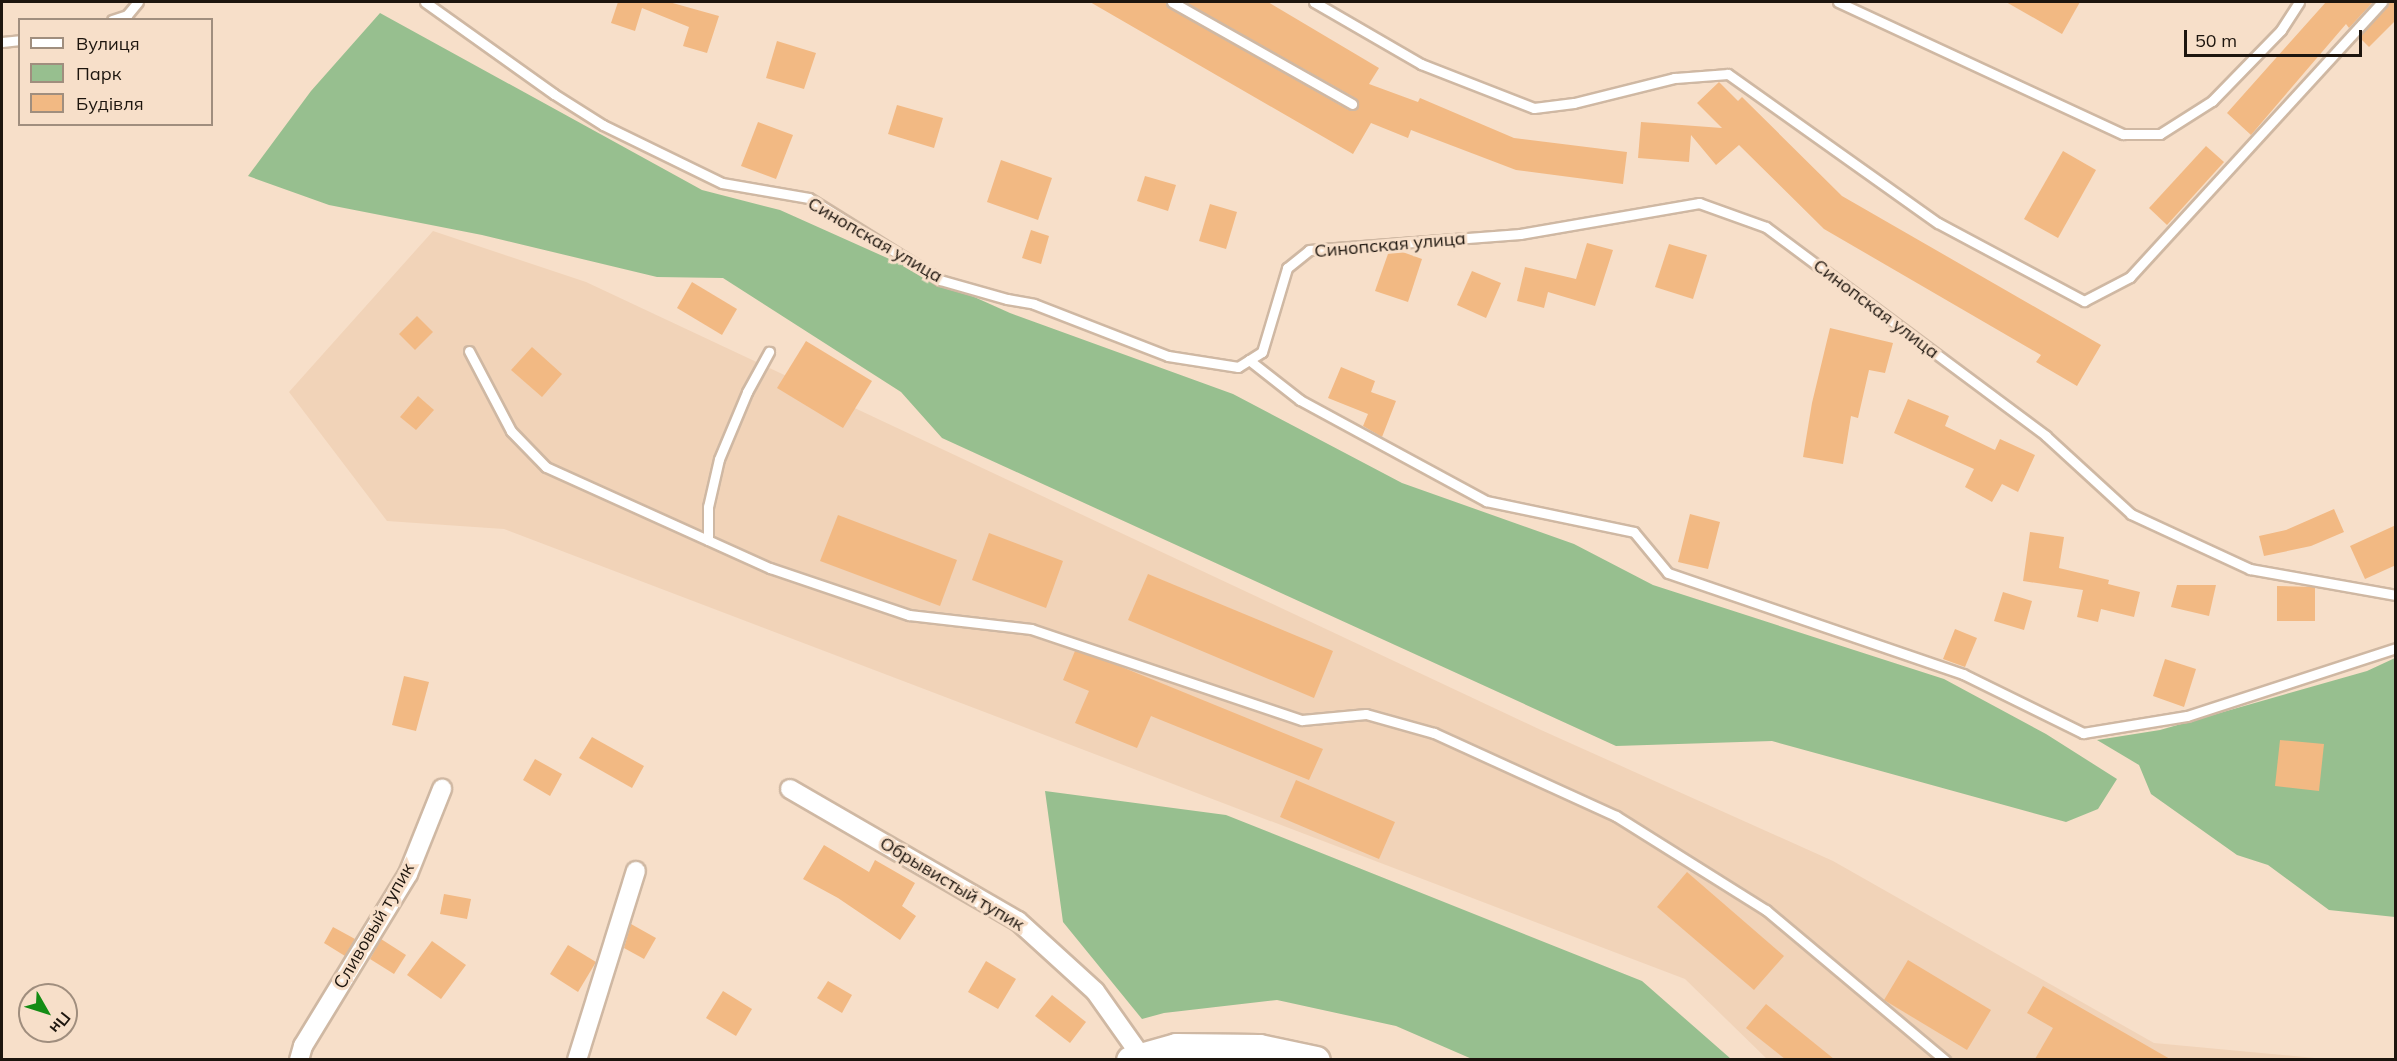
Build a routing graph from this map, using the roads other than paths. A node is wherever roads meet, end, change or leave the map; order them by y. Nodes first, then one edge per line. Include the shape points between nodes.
1 (138, 2) edge
2 (425, 2) edge
3 (1172, 2) edge
4 (1314, 2) edge
5 (1838, 2) edge
6 (2299, 2) edge
7 (2382, 2) edge
8 (118, 18) edge
9 (18, 40) edge
10 (2, 42) edge
11 (1352, 104) dead end
12 (469, 351) dead end
13 (769, 352) dead end
14 (1249, 360) junction
15 (708, 540) junction
16 (2396, 595) edge
17 (2396, 648) edge
18 (442, 789) dead end
19 (790, 789) dead end
20 (636, 871) dead end
21 (1136, 1058) edge
22 (299, 1059) edge
23 (577, 1059) edge
24 (1316, 1059) edge
25 (1945, 1059) edge

1 - 8 lane via 127,15
2 - 14 lane, Синопская улица via 603,125 722,183 808,198 940,280 1034,304 1168,356 1238,367
3 - 11 lane
4 - 7 lane via 1421,64 1534,108 1574,103 1674,78 1728,74 1938,223 2084,301 2130,277
5 - 6 lane via 2123,134 2160,134 2212,101 2281,30
9 - 10 lane
12 - 15 lane via 511,431 546,467
13 - 15 lane via 719,459 708,507
14 - 16 lane, Синопская улица via 1262,352 1287,268 1309,250 1520,234 1699,203 1766,227 2046,436 2131,514 2250,569
14 - 17 lane via 1300,400 1486,501 1634,532 1668,573 1963,674 2083,734 2187,716
15 - 25 lane via 770,568 909,615 1031,628 1302,720 1366,714 1434,733 1616,816 1766,910
18 - 22 street, Сливовый тупик via 408,874 303,1046
19 - 21 street, Обрывистый тупик via 1018,921 1095,992
20 - 23 street
21 - 24 main road via 1176,1047 1259,1048

